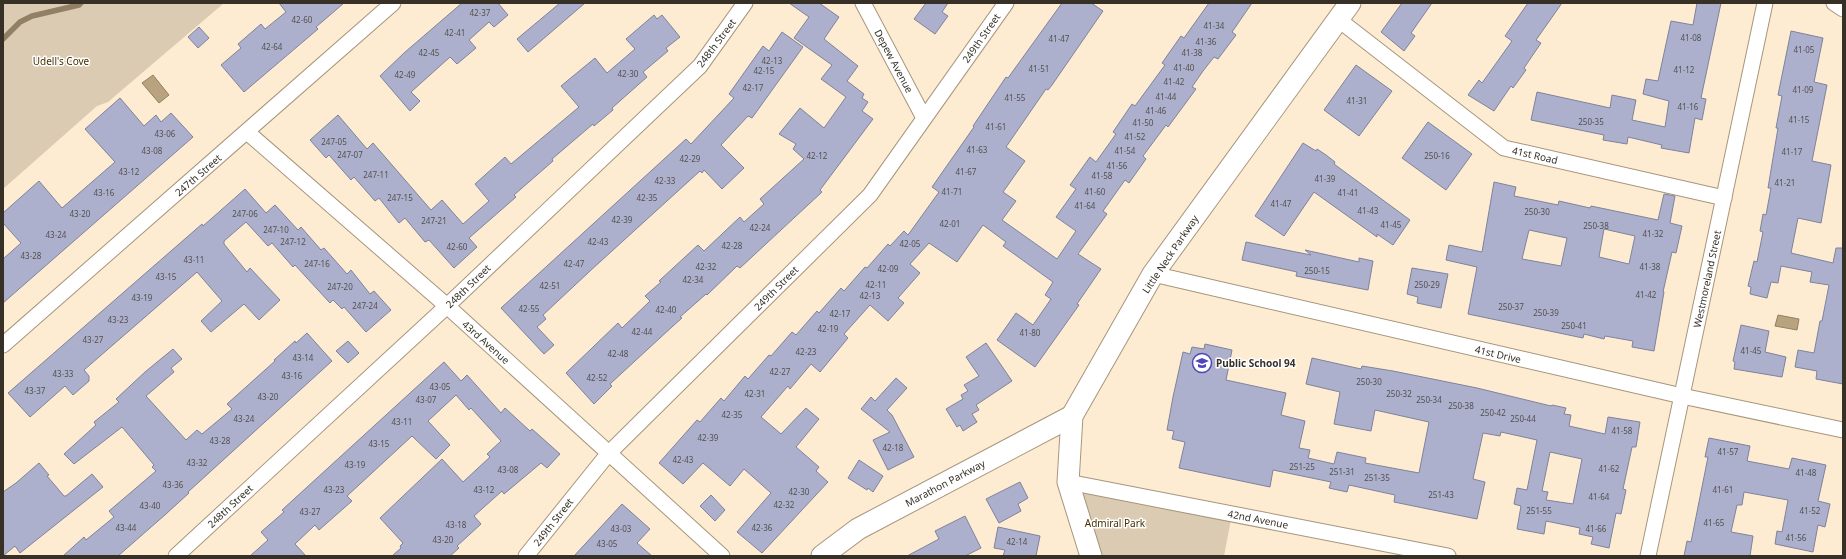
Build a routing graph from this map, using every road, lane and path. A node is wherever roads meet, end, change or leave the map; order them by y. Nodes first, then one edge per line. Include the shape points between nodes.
1 (393, 3) edge
2 (745, 3) edge
3 (863, 3) edge
4 (1006, 3) edge
5 (1350, 3) edge
6 (1765, 3) edge
7 (1834, 3) edge
8 (1843, 9) edge
9 (1339, 20) junction
10 (924, 118) junction
11 (247, 132) junction
12 (1724, 198) junction
13 (1153, 274) junction
14 (447, 306) junction
15 (3, 345) edge
16 (1682, 396) junction
17 (1072, 416) junction
18 (1843, 430) edge
19 (608, 454) junction
20 (1068, 482) junction
21 (176, 556) edge
22 (526, 556) edge
23 (722, 556) edge
24 (822, 556) edge
25 (1091, 556) edge
26 (1448, 556) edge
27 (1648, 556) edge

1 - 11 street, 247th Street
2 - 14 street, 248th Street via 700,66
3 - 10 street, Depew Avenue
4 - 10 street, 249th Street
5 - 9 street, Little Neck Parkway
6 - 12 street, Westmoreland Street
7 - 8 street
9 - 12 street, 41st Road via 1504,148
9 - 13 street, Little Neck Parkway
10 - 19 street, 249th Street via 870,195
11 - 14 street, 43rd Avenue
11 - 15 street, 247th Street
12 - 16 street, Westmoreland Street
13 - 16 street, 41st Drive
13 - 17 street, Little Neck Parkway
14 - 19 street, 43rd Avenue
14 - 21 street, 248th Street
16 - 18 street, 41st Drive
16 - 27 street, Westmoreland Street
17 - 20 street, Little Neck Parkway
17 - 24 street, Marathon Parkway via 858,529
19 - 22 street, 249th Street
19 - 23 street, 43rd Avenue
20 - 25 street, Little Neck Parkway
20 - 26 street, 42nd Avenue

